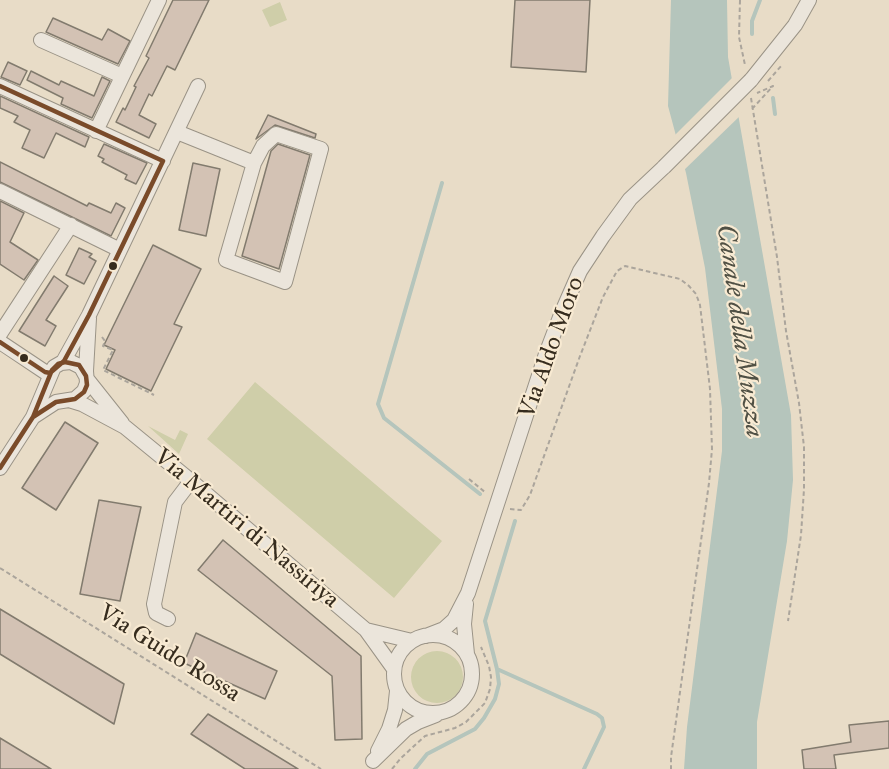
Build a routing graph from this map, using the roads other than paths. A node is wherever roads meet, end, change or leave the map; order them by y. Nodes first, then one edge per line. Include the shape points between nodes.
1 (159, 0) edge
2 (809, 0) edge
3 (41, 40) dead end
4 (122, 76) junction
5 (0, 86) edge
6 (198, 86) dead end
7 (96, 131) junction
8 (177, 132) junction
9 (163, 161) junction
10 (255, 163) junction
11 (0, 191) edge
12 (71, 225) junction
13 (120, 250) junction
14 (88, 321) junction
15 (0, 334) edge
16 (0, 342) edge
17 (63, 362) junction
18 (49, 377) junction
19 (87, 377) junction
20 (67, 400) junction
21 (33, 417) junction
22 (125, 427) junction
23 (0, 468) edge
24 (191, 481) junction
25 (468, 593) junction
26 (168, 619) dead end
27 (366, 630) junction
28 (419, 639) junction
29 (466, 654) junction
30 (394, 669) junction
31 (397, 691) junction
32 (441, 713) junction
33 (371, 765) edge

1 - 4 street
2 - 25 street, Via Aldo Moro, bridge via 795,26 749,80 630,199 580,271 546,354 503,506
3 - 4 street
4 - 7 street
5 - 7 street
6 - 8 street
7 - 9 street
8 - 9 street
8 - 10 street
9 - 13 street
10 - 10 street via 226,260 285,282 321,149 276,134 263,146
11 - 12 street
12 - 13 street
12 - 15 street
13 - 14 street
14 - 17 street
14 - 19 street
16 - 18 street
17 - 18 street via 55,366
17 - 19 street via 78,364
18 - 20 street via 54,395
18 - 21 street
19 - 20 street via 82,394
19 - 22 street, Via Martiri di Nassiriya
20 - 21 street via 56,402
20 - 22 street, Via Martiri di Nassiriya
21 - 23 street
22 - 24 street, Via Martiri di Nassiriya
24 - 26 street via 176,502 154,604 156,613
24 - 27 street, Via Martiri di Nassiriya
25 - 28 street, Via Aldo Moro via 454,620 444,629
25 - 29 street, Via Aldo Moro
27 - 28 street, Via Martiri di Nassiriya
27 - 30 street, Via Martiri di Nassiriya
28 - 29 street via 444,637
28 - 30 street, Via Aldo Moro via 400,653
29 - 32 street, Via Aldo Moro via 472,670 470,686 456,706
30 - 31 street, Via Aldo Moro
31 - 32 street via 418,711
31 - 33 street, Via Aldo Moro via 389,729
32 - 33 street, Via Aldo Moro via 406,729

